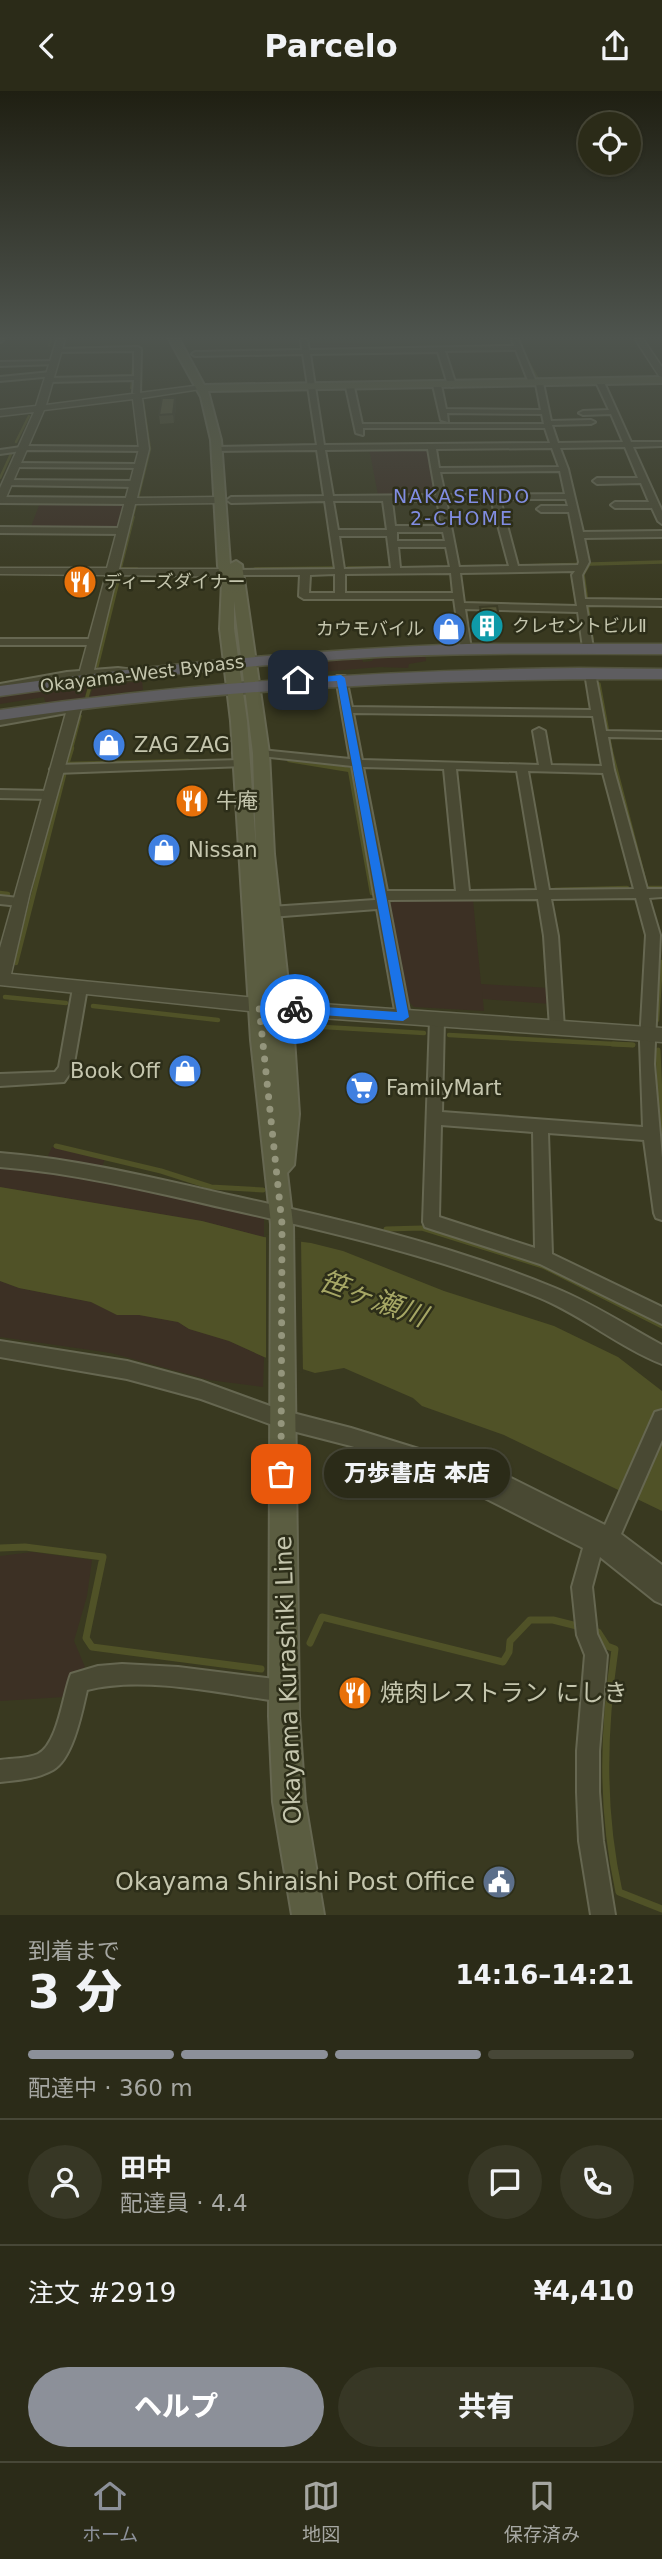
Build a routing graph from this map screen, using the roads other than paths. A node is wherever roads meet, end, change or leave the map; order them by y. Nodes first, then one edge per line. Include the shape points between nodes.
1 (33, 424) edge
2 (141, 424) edge
3 (223, 424) edge
4 (316, 424) edge
5 (542, 424) edge
6 (548, 424) edge
7 (619, 424) edge
8 (358, 426) joint
9 (447, 426) junction
10 (556, 444) junction
11 (628, 444) junction
12 (662, 444) edge
13 (451, 445) junction
14 (362, 446) junction
15 (431, 446) junction
16 (320, 447) junction
17 (221, 448) junction
18 (22, 449) junction
19 (144, 449) junction
20 (0, 452) edge
21 (15, 465) junction
22 (139, 465) junction
23 (564, 469) junction
24 (435, 470) junction
25 (597, 481) dead end
26 (8, 483) junction
27 (134, 484) junction
28 (646, 485) junction
29 (625, 489) dead end
30 (571, 496) junction
31 (440, 497) junction
32 (495, 497) junction
33 (329, 498) junction
34 (387, 498) junction
35 (0, 500) edge
36 (226, 500) junction
37 (130, 501) junction
38 (615, 505) dead end
39 (655, 505) junction
40 (541, 509) dead end
41 (571, 509) junction
42 (662, 521) edge
43 (447, 529) junction
44 (0, 530) edge
45 (121, 531) junction
46 (393, 531) junction
47 (334, 533) junction
48 (662, 534) edge
49 (579, 535) junction
50 (394, 544) junction
51 (450, 544) junction
52 (582, 565) junction
53 (514, 569) junction
54 (0, 571) edge
55 (305, 571) junction
56 (340, 571) junction
57 (396, 571) junction
58 (455, 571) junction
59 (111, 572) junction
60 (232, 573) junction
61 (340, 596) junction
62 (459, 601) junction
63 (662, 603) edge
64 (585, 604) junction
65 (0, 642) edge
66 (94, 642) junction
67 (588, 648) junction
68 (466, 649) junction
69 (662, 649) edge
70 (250, 661) junction
71 (231, 664) junction
72 (590, 673) junction
73 (86, 674) junction
74 (144, 674) junction
75 (662, 674) edge
76 (341, 678) junction
77 (253, 684) junction
78 (234, 685) junction
79 (0, 689) edge
80 (161, 692) junction
81 (74, 709) junction
82 (346, 710) junction
83 (597, 713) junction
84 (0, 715) edge
85 (0, 722) edge
86 (539, 731) dead end
87 (605, 734) junction
88 (662, 735) edge
89 (261, 753) junction
90 (241, 764) junction
91 (355, 764) junction
92 (450, 767) junction
93 (522, 768) junction
94 (57, 769) junction
95 (546, 769) junction
96 (608, 769) junction
97 (0, 794) edge
98 (49, 795) junction
99 (639, 893) junction
100 (662, 893) edge
101 (543, 895) junction
102 (463, 897) junction
103 (0, 899) edge
104 (381, 900) junction
105 (19, 901) junction
106 (270, 912) junction
107 (0, 979) edge
108 (80, 988) junction
109 (269, 1007) junction
110 (403, 1017) junction
111 (437, 1019) junction
112 (557, 1027) junction
113 (654, 1034) edge
114 (656, 1066) edge
115 (0, 1080) edge
116 (656, 1117) edge
117 (433, 1118) junction
118 (540, 1125) junction
119 (650, 1135) junction
120 (0, 1160) edge
121 (281, 1210) junction
122 (662, 1212) edge
123 (544, 1258) junction
124 (662, 1316) edge
125 (0, 1349) edge
126 (662, 1355) edge
127 (281, 1414) junction
128 (662, 1419) edge
129 (606, 1537) junction
130 (662, 1577) edge
131 (662, 1594) edge
132 (283, 1691) junction
133 (0, 1771) edge
134 (308, 1915) edge
135 (603, 1915) edge

1 - 18 street
2 - 19 street
3 - 17 main road, Okayama Kurashiki Line
4 - 16 street
5 - 9 street
6 - 10 street
7 - 11 street
8 - 9 street
8 - 14 street
9 - 13 street
10 - 11 street
10 - 13 street
10 - 23 street
11 - 12 street
11 - 28 street
13 - 15 street
14 - 15 street
14 - 16 street
15 - 24 street
16 - 17 street
16 - 33 street
17 - 36 main road, Okayama Kurashiki Line
18 - 19 street
18 - 20 street
18 - 21 street
19 - 22 street
21 - 22 street
21 - 26 street
22 - 27 street
23 - 24 street via 484,465
23 - 30 street
24 - 31 street
25 - 28 street
26 - 27 street
26 - 35 street
27 - 37 street
28 - 29 street
28 - 39 street
30 - 32 street
30 - 41 street
31 - 32 street
31 - 34 street
31 - 43 street
32 - 53 street
33 - 34 street
33 - 36 street
33 - 47 street
34 - 46 street
35 - 37 street
36 - 37 street
36 - 60 main road, Okayama Kurashiki Line
37 - 45 street
38 - 39 street
39 - 42 street
40 - 41 street
41 - 49 street
43 - 46 street
43 - 51 street
44 - 45 street
45 - 59 street
46 - 47 street
46 - 50 street
47 - 56 street
48 - 49 street
49 - 52 street
50 - 51 street
50 - 57 street
51 - 58 street
52 - 53 street
52 - 64 street via 577,575
53 - 58 street
54 - 59 street
55 - 56 street
55 - 60 street
55 - 61 street via 304,596
56 - 57 street
56 - 61 street
57 - 58 street
58 - 62 street
59 - 60 street
59 - 66 street
60 - 70 main road, Okayama Kurashiki Line
60 - 71 main road, Okayama Kurashiki Line via 227,629
61 - 62 street
62 - 64 street
62 - 68 street
63 - 64 street
64 - 67 street
65 - 66 street
66 - 73 street
67 - 68 highway, Okayama-West Bypass
67 - 69 highway, Okayama-West Bypass
68 - 70 highway, Okayama-West Bypass
70 - 71 highway, Okayama-West Bypass
70 - 77 main road, Okayama Kurashiki Line
71 - 74 highway, Okayama-West Bypass
71 - 78 main road, Okayama Kurashiki Line
72 - 75 highway, Okayama-West Bypass
72 - 76 highway, Okayama-West Bypass
72 - 83 street
73 - 74 street
73 - 79 street
74 - 79 highway, Okayama-West Bypass
76 - 77 highway, Okayama-West Bypass
76 - 82 street
77 - 78 highway, Okayama-West Bypass
77 - 89 main road, Okayama Kurashiki Line
78 - 80 highway, Okayama-West Bypass
78 - 90 main road, Okayama Kurashiki Line
80 - 81 street
80 - 84 highway, Okayama-West Bypass
81 - 85 street
81 - 94 street
82 - 83 street
82 - 91 street
83 - 87 street
86 - 95 street
87 - 88 street
87 - 96 street
89 - 91 street
89 - 106 main road, Okayama Kurashiki Line
90 - 94 street
90 - 109 main road, Okayama Kurashiki Line
91 - 92 street
91 - 104 street
92 - 93 street
92 - 102 street
93 - 95 street
93 - 101 street
94 - 98 street
95 - 96 street
96 - 99 street
97 - 98 street
98 - 105 street
99 - 100 street
99 - 101 street
99 - 113 street via 653,936
101 - 102 street
101 - 112 street via 551,936
102 - 104 street
103 - 105 street
104 - 106 street
104 - 110 street
105 - 107 street
106 - 109 main road, Okayama Kurashiki Line
107 - 108 street
108 - 109 street
108 - 115 street via 66,1069 60,1078
109 - 110 street
109 - 121 main road, Okayama Kurashiki Line via 289,1114
110 - 111 street
111 - 112 street
111 - 117 street
112 - 113 street
113 - 114 street
114 - 116 street
116 - 119 street
117 - 118 street
117 - 123 street via 431,1222
118 - 119 street
118 - 123 street
119 - 122 street
120 - 121 street via 37,1162
121 - 126 street via 443,1254 552,1295
121 - 127 main road, Okayama Kurashiki Line
123 - 124 street
125 - 127 street via 127,1370
127 - 129 street via 444,1467
127 - 132 main road, Okayama Kurashiki Line
128 - 129 street
129 - 130 street
129 - 131 street via 607,1549
129 - 135 street via 582,1587 587,1629 596,1655 588,1792
132 - 133 street via 139,1675 93,1676 79,1682 60,1744 49,1760
132 - 134 main road, Okayama Kurashiki Line via 289,1802

